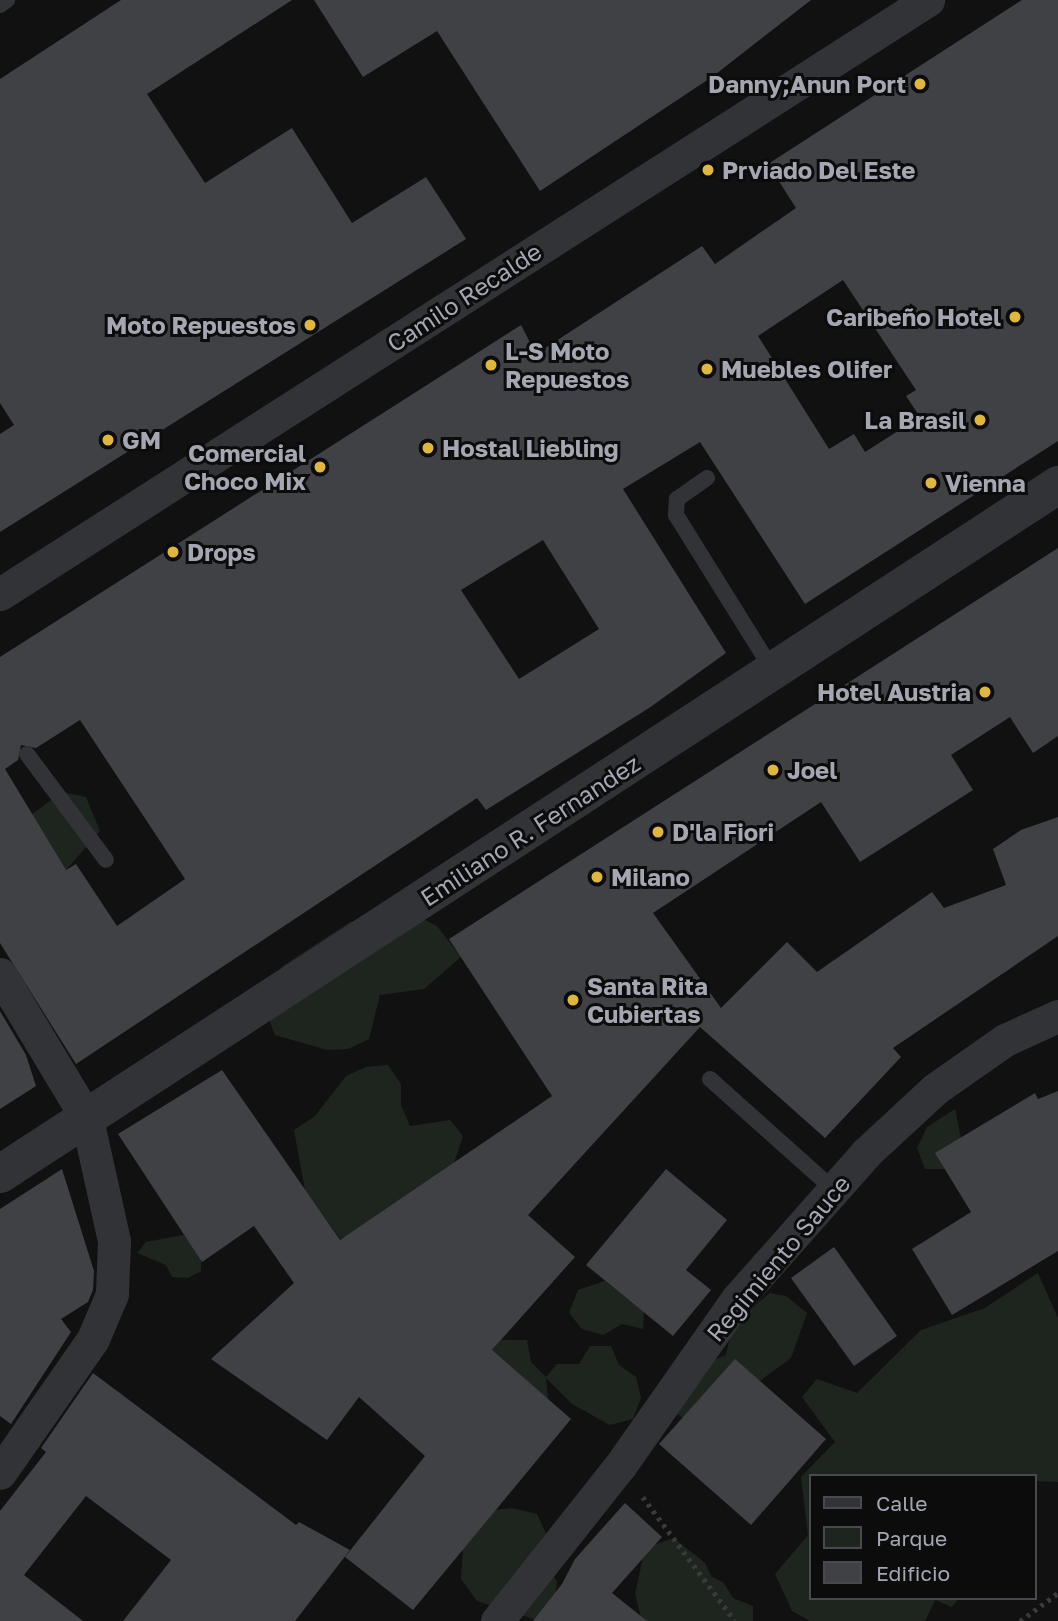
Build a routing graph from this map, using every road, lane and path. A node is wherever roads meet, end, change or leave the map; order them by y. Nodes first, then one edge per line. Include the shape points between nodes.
1 (7, 0) edge
2 (928, 0) edge
3 (0, 5) edge
4 (707, 478) dead end
5 (1058, 485) edge
6 (0, 594) edge
7 (773, 671) junction
8 (27, 754) dead end
9 (106, 860) dead end
10 (0, 974) edge
11 (1058, 1016) edge
12 (710, 1079) dead end
13 (87, 1119) junction
14 (0, 1174) edge
15 (834, 1190) junction
16 (620, 1466) junction
17 (0, 1473) edge
18 (1058, 1592) edge
19 (497, 1621) edge
20 (735, 1621) edge
21 (1020, 1621) edge

1 - 3 lane
2 - 6 street, Camilo Recalde
4 - 7 lane via 677,499 676,515
5 - 7 street, Emiliano R. Fernandez
7 - 13 street, Emiliano R. Fernandez
8 - 9 lane
10 - 13 street
11 - 15 street, Regimiento Sauce via 1005,1040 935,1090
12 - 15 lane
13 - 14 street, Emiliano R. Fernandez
13 - 17 street via 114,1241 112,1294 93,1339
15 - 16 street, Regimiento Sauce via 737,1299
16 - 19 street, Regimiento Sauce
16 - 20 path
18 - 21 path

